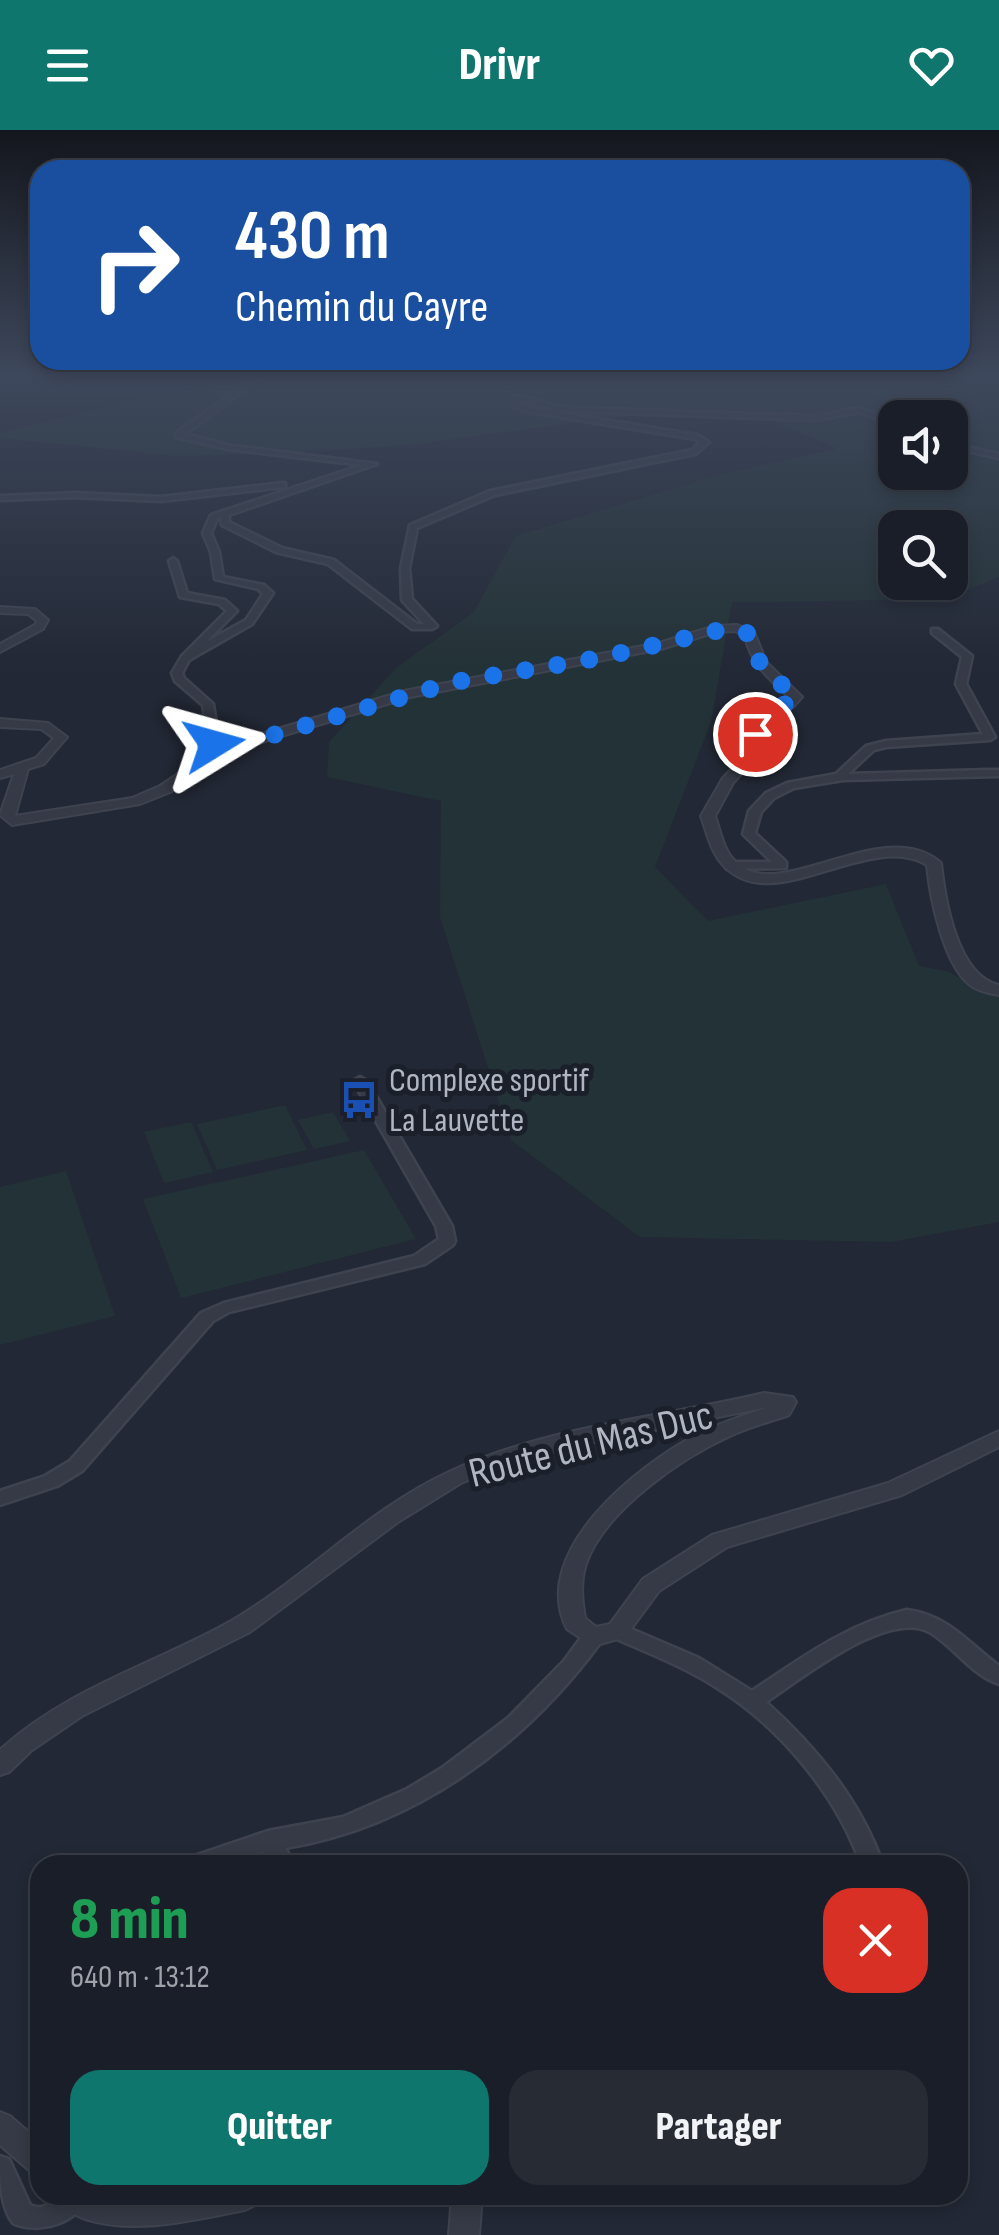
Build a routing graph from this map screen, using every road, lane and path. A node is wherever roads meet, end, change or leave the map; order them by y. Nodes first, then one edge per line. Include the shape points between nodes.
1 (328, 474) edge
2 (342, 474) edge
3 (585, 474) edge
4 (0, 498) edge
5 (225, 513) junction
6 (173, 561) dead end
7 (0, 610) edge
8 (935, 631) dead end
9 (0, 649) edge
10 (185, 658) junction
11 (0, 723) edge
12 (222, 750) junction
13 (22, 769) junction
14 (0, 774) edge
15 (841, 774) junction
16 (999, 774) edge
17 (731, 866) junction
18 (999, 990) edge
19 (365, 1089) dead end
20 (999, 1438) edge
21 (0, 1498) edge
22 (617, 1630) junction
23 (594, 1637) junction
24 (999, 1676) edge
25 (752, 1701) junction
26 (0, 1765) edge
27 (268, 1841) junction
28 (227, 1855) edge
29 (277, 1855) edge
30 (867, 1855) edge
31 (0, 2126) edge
32 (30, 2152) edge
33 (0, 2168) edge
34 (66, 2205) edge
35 (92, 2205) edge
36 (197, 2205) edge
37 (466, 2205) edge
38 (464, 2235) edge

1 - 4 street via 174,498
2 - 5 street
3 - 5 street via 493,493 413,528 407,600 432,626 424,628 331,562 260,543 226,523
5 - 10 street via 206,528 218,579 268,593 249,622
6 - 10 street via 183,595 222,602 232,611
7 - 9 street via 31,612 43,620
8 - 15 street via 966,656 961,684 990,737 886,744 870,748
10 - 12 street via 179,680 208,704 214,744
11 - 13 street via 59,733 54,750
12 - 13 street via 136,801 12,820 7,816
12 - 17 street via 454,682 729,628 750,634 765,674 796,697 762,719 755,752 728,780 708,816
13 - 14 street
15 - 16 street
15 - 17 street via 781,792 750,819 750,834 782,865
17 - 18 street via 755,877 776,876 918,851 934,863 934,884 964,969 982,986
19 - 21 street via 444,1226 442,1248 419,1260 207,1317 76,1466
20 - 22 street via 895,1488 696,1552 651,1585
22 - 23 street
22 - 25 street via 700,1668
23 - 26 street, Route du Mas Duc via 575,1623 570,1599 579,1556 596,1532 652,1471 723,1430 782,1410 786,1402 764,1400 572,1442 450,1480 374,1524 252,1620 57,1716
23 - 27 street via 484,1752 430,1788 344,1826
24 - 25 street via 925,1620 900,1618 864,1632
25 - 30 street via 834,1794
27 - 28 street
27 - 29 street
31 - 32 street
33 - 34 street via 30,2220 54,2218
35 - 36 street via 117,2216
37 - 38 street

